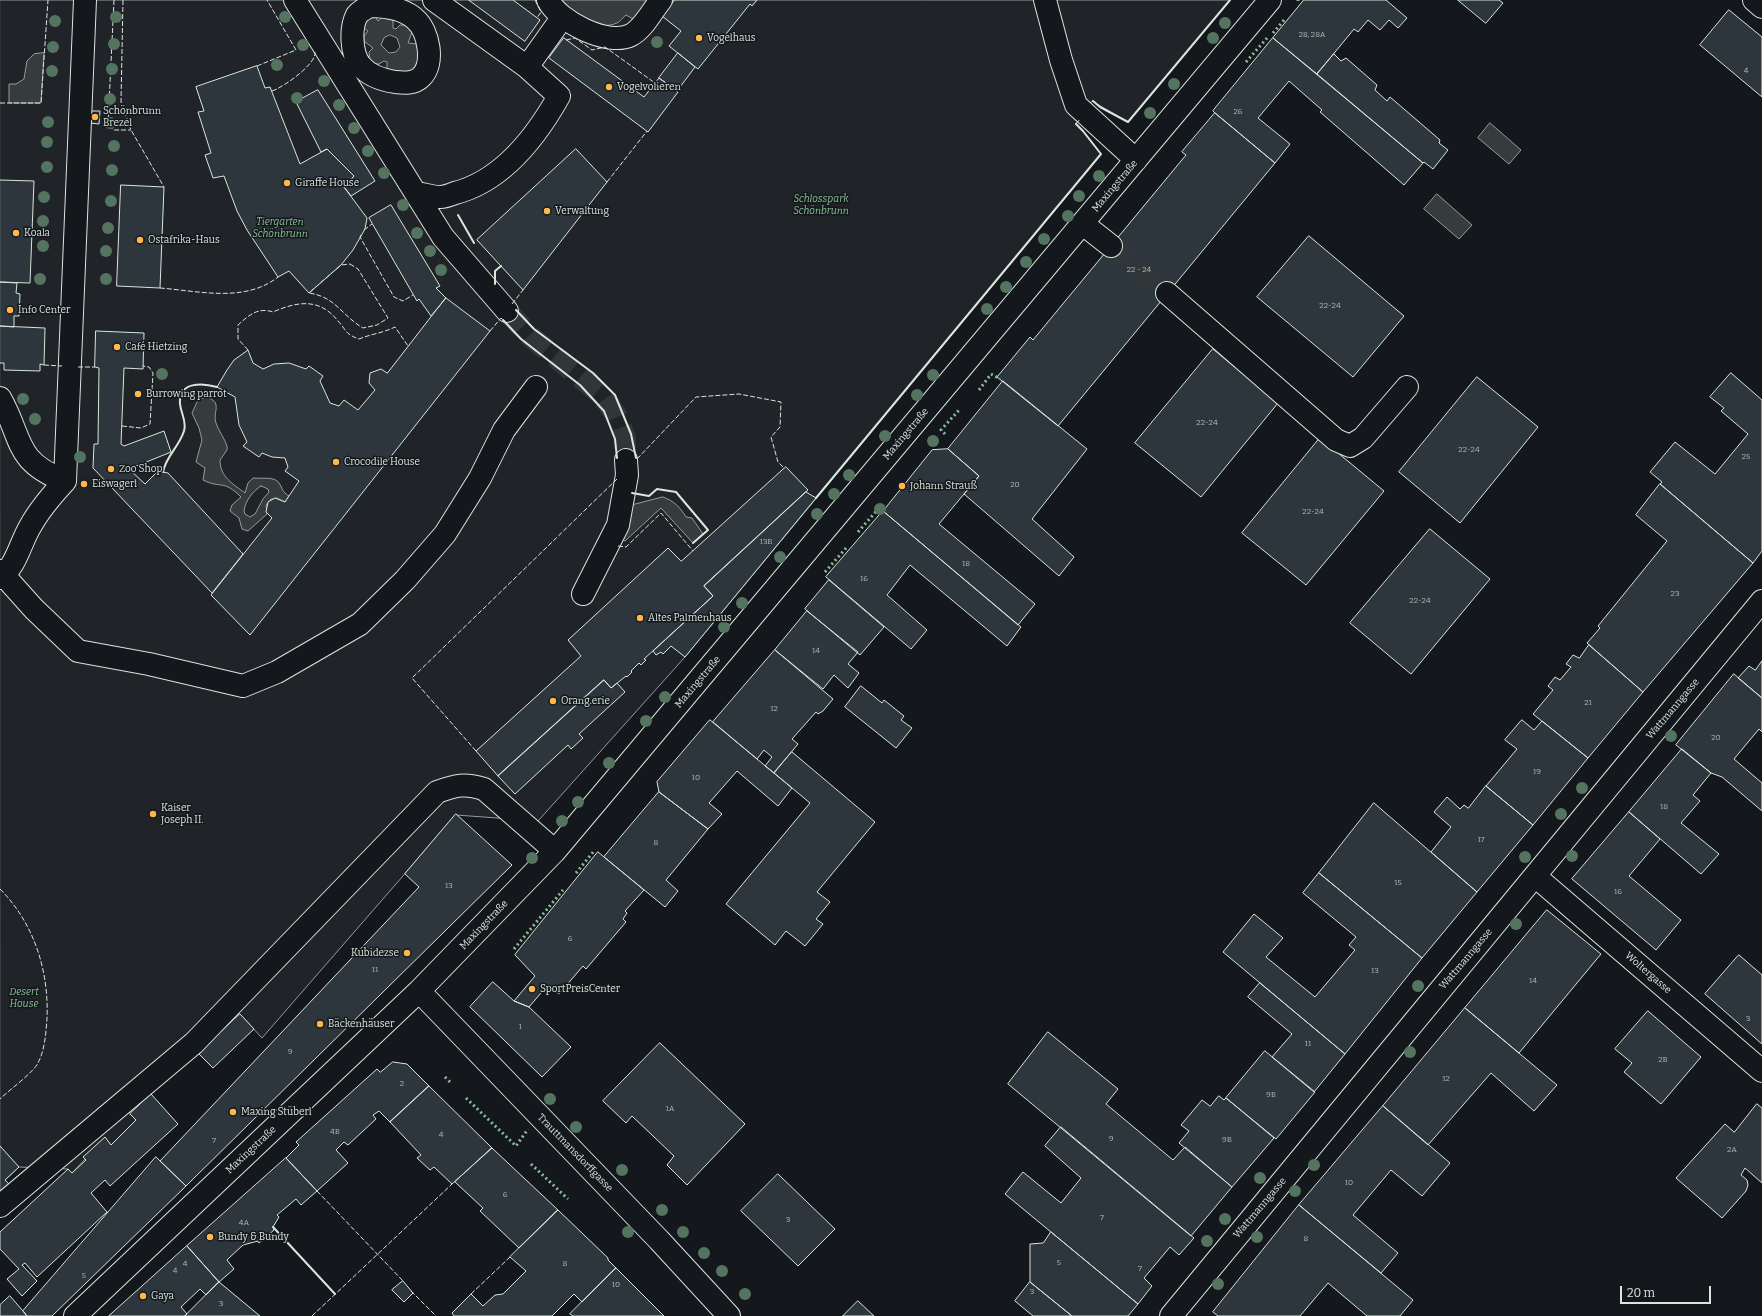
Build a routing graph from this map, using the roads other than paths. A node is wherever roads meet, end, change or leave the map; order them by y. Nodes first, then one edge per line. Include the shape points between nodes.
1 (85, 0) edge
2 (295, 0) edge
3 (430, 0) edge
4 (434, 0) edge
5 (548, 0) edge
6 (661, 0) edge
7 (1044, 0) edge
8 (1270, 0) edge
9 (1754, 0) edge
10 (1762, 7) edge
11 (562, 18) junction
12 (415, 19) junction
13 (360, 65) junction
14 (527, 67) junction
15 (342, 76) junction
16 (1136, 160) junction
17 (416, 193) junction
18 (1083, 224) junction
19 (1111, 246) tunnel mouth
20 (1167, 293) tunnel mouth
21 (507, 311) tunnel mouth
22 (536, 387) dead end
23 (1407, 387) dead end
24 (0, 398) edge
25 (626, 460) tunnel mouth
26 (65, 482) junction
27 (1, 575) edge
28 (583, 594) dead end
29 (1762, 601) edge
30 (555, 851) junction
31 (1535, 876) junction
32 (419, 991) junction
33 (1762, 1071) edge
34 (0, 1206) edge
35 (75, 1316) edge
36 (729, 1316) edge
37 (1170, 1316) edge

1 - 26 street
2 - 15 street
3 - 12 street
4 - 14 street
5 - 11 street via 550,6
6 - 11 street via 636,31 622,38 606,37 580,28
7 - 16 street via 1076,105
8 - 16 street, Maxingstraße
9 - 10 street
11 - 14 street
12 - 13 street via 385,6 369,6 362,10 357,15 353,35 355,56
12 - 13 street via 428,43 429,56 422,77 414,82 390,81 375,77
13 - 15 street
14 - 17 street via 559,96 537,132 506,165 468,190 441,197
15 - 17 street
16 - 18 street, Maxingstraße
17 - 21 street via 443,237
18 - 19 street
18 - 30 street, Maxingstraße
20 - 23 street via 1336,440 1350,446 1363,438
22 - 27 street via 504,430 480,478 445,534 405,580 360,624 277,672 243,686 78,651
24 - 26 street via 26,455 48,475
25 - 28 street via 627,475 618,525
26 - 27 street via 32,523 12,565
29 - 31 street, Wattmanngasse
30 - 32 street, Maxingstraße
30 - 34 street via 484,789 470,785 437,792 194,1043
31 - 33 street, Woltergasse
31 - 37 street, Wattmanngasse
32 - 35 street, Maxingstraße
32 - 36 street, Trauttmansdorffgasse

